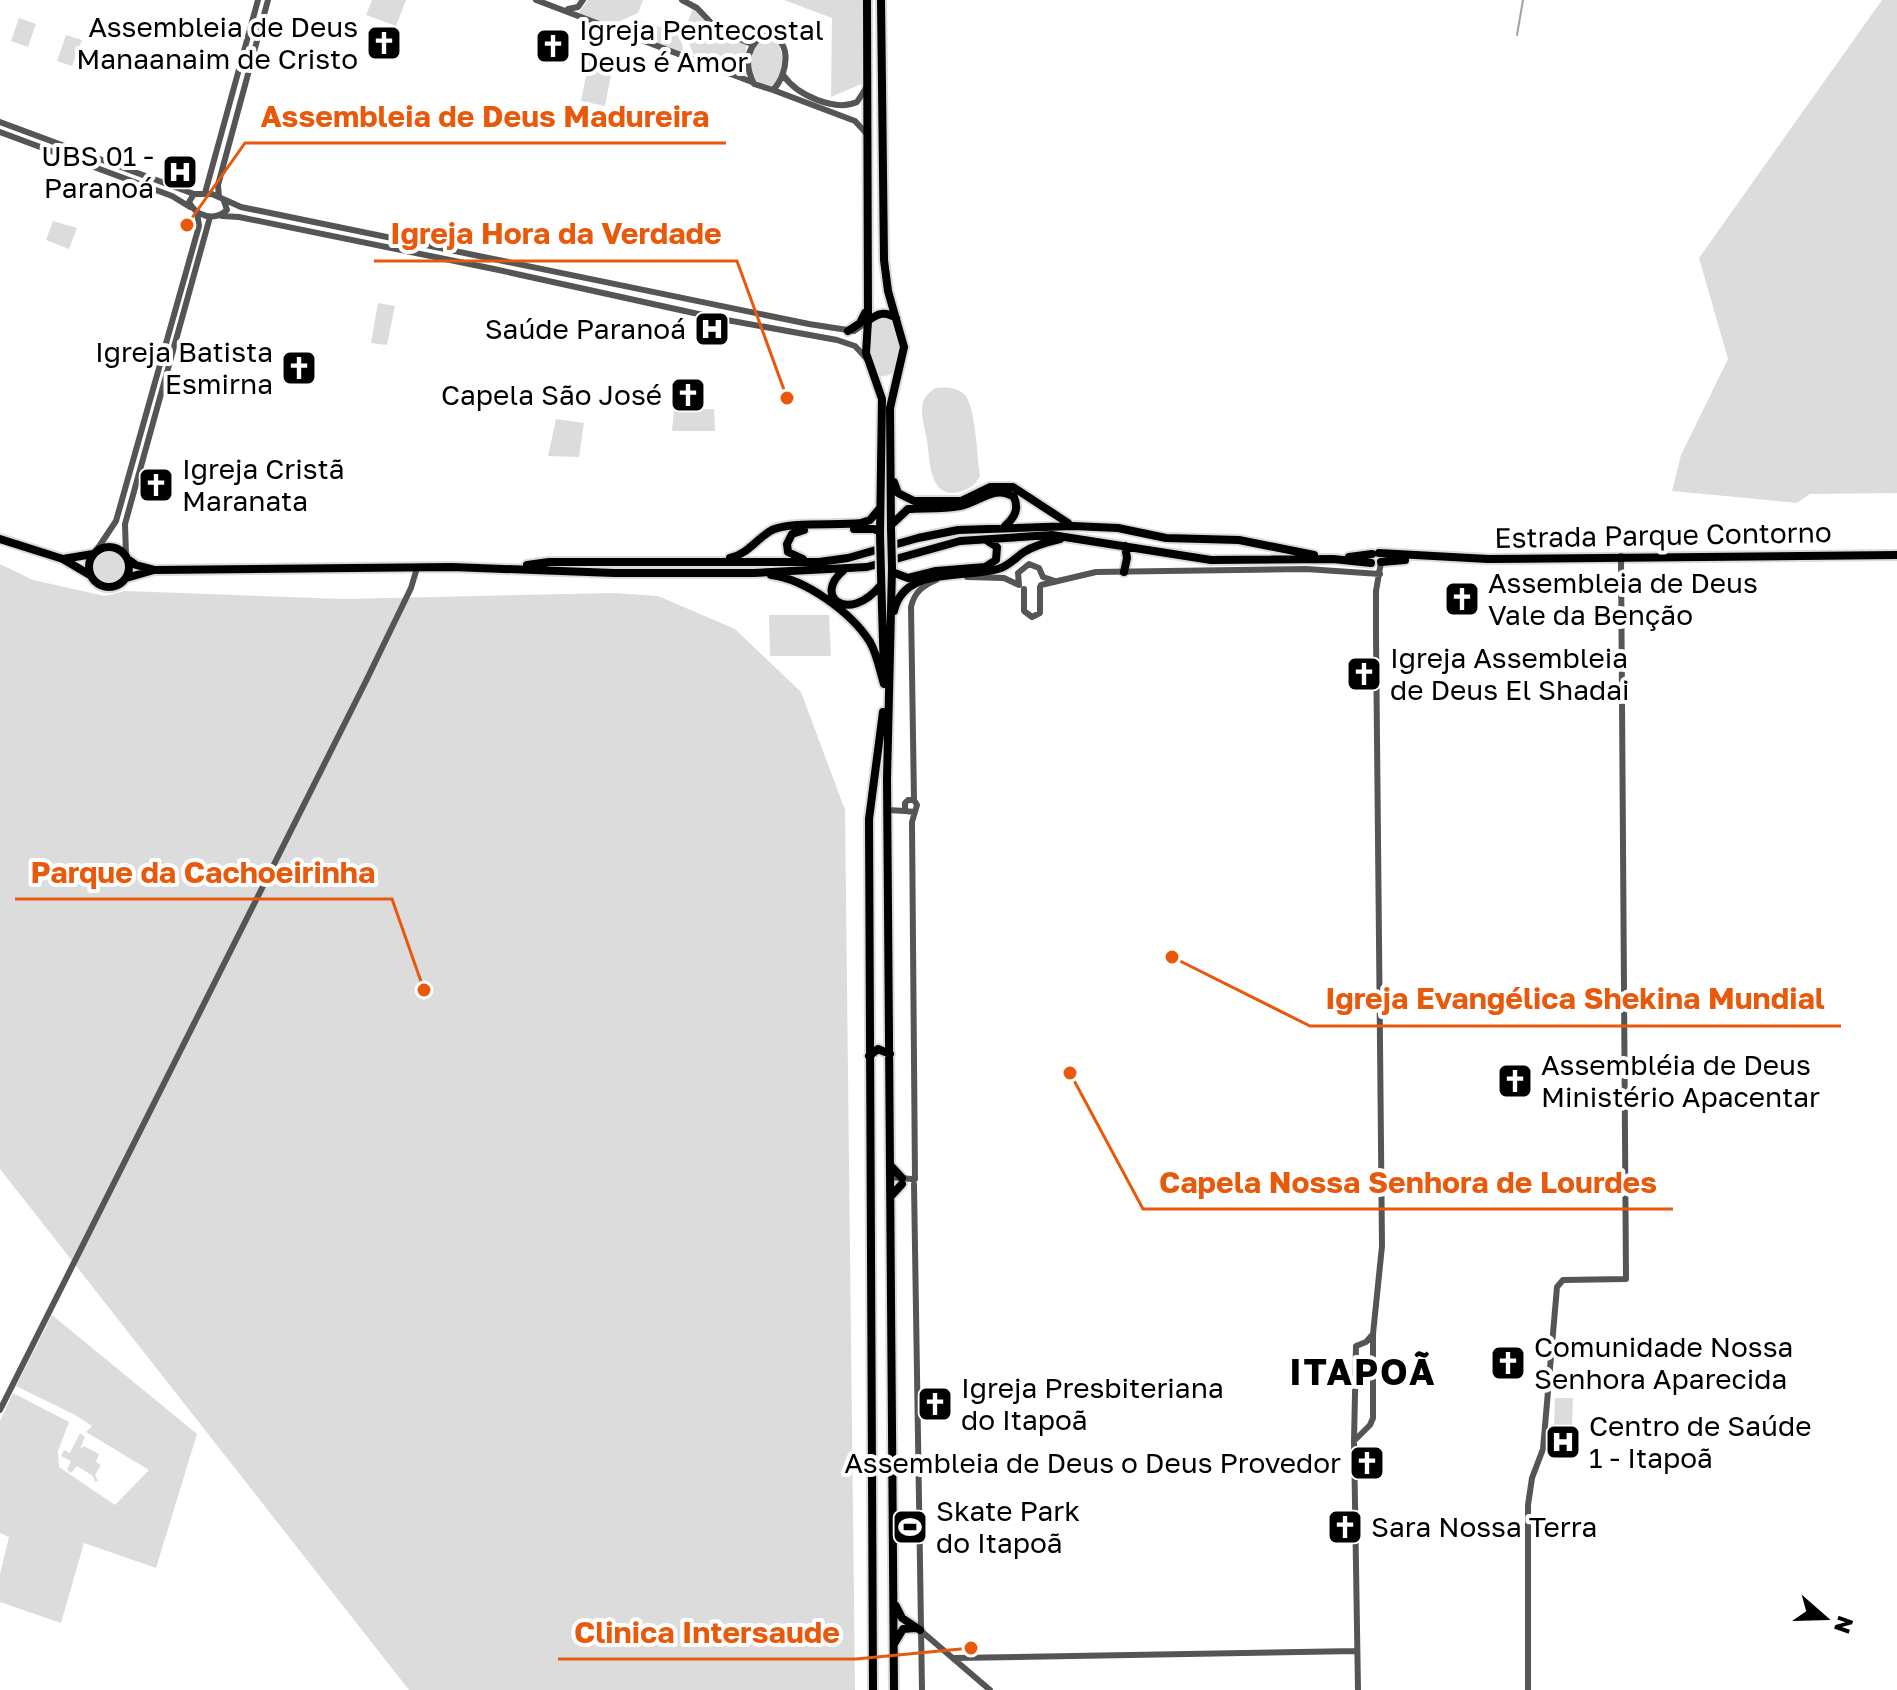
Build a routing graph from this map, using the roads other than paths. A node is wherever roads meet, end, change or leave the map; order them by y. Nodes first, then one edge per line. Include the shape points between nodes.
1 (258, 0) edge
2 (268, 0) edge
3 (536, 0) edge
4 (583, 0) edge
5 (682, 0) edge
6 (867, 0) edge
7 (881, 0) edge
8 (560, 9) junction
9 (752, 44) junction
10 (784, 76) junction
11 (752, 82) junction
12 (867, 85) junction
13 (773, 90) junction
14 (229, 107) junction
15 (238, 109) junction
16 (225, 119) junction
17 (235, 120) junction
18 (0, 122) edge
19 (22, 130) junction
20 (0, 132) edge
21 (35, 136) junction
22 (867, 136) junction
23 (17, 138) junction
24 (32, 144) junction
25 (205, 193) junction
26 (194, 194) junction
27 (221, 199) junction
28 (190, 207) junction
29 (197, 212) junction
30 (214, 217) junction
31 (340, 228) junction
32 (370, 234) junction
33 (334, 236) junction
34 (199, 242) junction
35 (371, 243) junction
36 (447, 250) junction
37 (462, 253) junction
38 (446, 259) junction
39 (884, 260) junction
40 (459, 261) junction
41 (186, 272) junction
42 (868, 272) junction
43 (194, 275) junction
44 (182, 285) junction
45 (190, 287) junction
46 (648, 291) junction
47 (666, 296) junction
48 (646, 303) junction
49 (663, 307) junction
50 (897, 318) junction
51 (868, 321) junction
52 (809, 324) junction
53 (848, 331) junction
54 (807, 335) junction
55 (868, 360) junction
56 (874, 374) junction
57 (898, 374) junction
58 (148, 405) junction
59 (157, 407) junction
60 (144, 418) junction
61 (153, 420) junction
62 (890, 457) junction
63 (882, 502) junction
64 (1005, 526) junction
65 (1073, 526) junction
66 (892, 527) junction
67 (880, 533) junction
68 (1067, 537) junction
69 (0, 539) edge
70 (983, 539) junction
71 (1125, 546) junction
72 (94, 552) junction
73 (1897, 555) edge
74 (1621, 556) junction
75 (127, 557) junction
76 (1376, 558) junction
77 (63, 559) junction
78 (1330, 559) junction
79 (714, 562) junction
80 (819, 562) junction
81 (515, 567) junction
82 (417, 568) junction
83 (845, 569) junction
84 (155, 570) junction
85 (892, 570) junction
86 (1124, 572) junction
87 (754, 573) junction
88 (1018, 573) junction
89 (1376, 574) junction
90 (90, 575) junction
91 (126, 578) junction
92 (1004, 578) junction
93 (881, 579) junction
94 (1041, 583) junction
95 (1022, 587) junction
96 (890, 627) junction
97 (884, 684) junction
98 (888, 807) junction
99 (909, 807) junction
100 (890, 1054) junction
101 (869, 1056) junction
102 (890, 1165) junction
103 (890, 1180) junction
104 (910, 1181) junction
105 (890, 1197) junction
106 (1370, 1344) junction
107 (891, 1371) junction
108 (872, 1374) junction
109 (0, 1410) edge
110 (1354, 1422) junction
111 (1365, 1430) junction
112 (1354, 1441) junction
113 (894, 1602) junction
114 (918, 1629) junction
115 (894, 1644) junction
116 (1357, 1651) junction
117 (955, 1658) junction
118 (873, 1690) edge
119 (894, 1690) edge
120 (922, 1690) edge
121 (990, 1690) edge
122 (1358, 1690) edge
123 (1528, 1690) edge

1 - 14 street
2 - 15 street
3 - 8 street
4 - 8 street via 578,7
5 - 9 street via 697,8 713,28
6 - 12 main road
7 - 39 main road
8 - 11 street
9 - 10 street via 762,36 779,42 786,57
9 - 11 street via 747,63
10 - 12 street via 796,89 840,107 857,102
10 - 13 street
11 - 13 street
12 - 22 main road
13 - 22 street via 855,121
14 - 15 street
14 - 16 street
15 - 17 street
16 - 17 street
16 - 25 street
17 - 27 street via 216,191
18 - 19 street
19 - 21 street
19 - 23 street via 23,136
20 - 23 street
21 - 24 street
21 - 26 street
22 - 42 main road
23 - 24 street
24 - 28 street
25 - 26 street
25 - 27 street
26 - 28 street
27 - 30 street via 227,210
27 - 31 street
28 - 29 street
29 - 30 street
29 - 34 street
30 - 33 street
30 - 34 street
31 - 32 street
31 - 33 street
32 - 35 street
32 - 36 street
33 - 35 street
34 - 41 street
34 - 43 street
35 - 38 street
36 - 37 street
36 - 38 street
37 - 40 street
37 - 46 street
38 - 40 street
39 - 42 main road via 880,278
39 - 50 main road
40 - 48 street
41 - 43 street via 189,279
41 - 44 street
42 - 51 main road
42 - 53 main road via 866,312
43 - 45 street
44 - 45 street
44 - 58 street
45 - 59 street
46 - 47 street
46 - 48 street via 653,298
47 - 49 street via 660,299
47 - 52 street
48 - 49 street
49 - 54 street
50 - 51 main road via 880,313
50 - 57 main road via 904,347
51 - 53 street
51 - 55 main road
52 - 53 street
52 - 54 street
54 - 55 street via 855,346
55 - 56 main road
56 - 57 main road via 888,380
56 - 63 main road via 882,399
57 - 62 main road via 890,408
58 - 59 street via 152,411
58 - 60 street
59 - 61 street
60 - 61 street
60 - 72 street via 116,521
61 - 75 street via 125,524
62 - 65 main road via 898,493 908,500 961,501 990,487 1013,487
62 - 66 main road
63 - 67 main road
63 - 79 main road via 870,520 788,525 738,556
64 - 65 main road
64 - 66 main road via 1017,504 1001,492 968,505 908,509
64 - 80 main road via 958,530
65 - 78 main road via 1166,538 1239,540
66 - 85 main road, bridge
67 - 80 main road via 874,529 792,534 788,552
67 - 93 main road, bridge
68 - 70 main road, Estrada Parque Contorno
68 - 71 main road, Estrada Parque Contorno
68 - 96 main road via 1036,545 999,569 919,582 902,593
69 - 77 main road
70 - 83 main road, Estrada Parque Contorno
70 - 85 main road via 998,551 996,560 985,567 908,578
71 - 78 main road, Estrada Parque Contorno via 1211,560
71 - 86 main road
72 - 75 main road via 109,546
72 - 77 main road
72 - 90 main road
73 - 74 main road, Estrada Parque Contorno
74 - 76 main road, Estrada Parque Contorno
74 - 123 street via 1626,1279 1563,1280 1557,1287 1543,1449 1528,1505
75 - 84 main road
75 - 91 main road
76 - 78 main road, Estrada Parque Contorno
76 - 89 street
77 - 90 main road
79 - 80 main road
79 - 81 main road via 549,562
81 - 82 main road
81 - 87 main road
82 - 84 main road
82 - 109 street via 366,681
83 - 87 main road, Estrada Parque Contorno
83 - 93 main road via 831,586 838,603 862,603
84 - 91 main road
85 - 96 main road
86 - 89 street via 1306,569
86 - 94 street via 1085,573
87 - 97 main road via 795,581 839,610 871,643
88 - 92 street
88 - 94 street via 1029,564 1039,568
88 - 95 street
89 - 106 street via 1382,1230
90 - 91 main road via 110,587
92 - 95 street
92 - 99 street via 936,580 913,597
93 - 97 main road
94 - 95 street via 1030,591
94 - 95 street via 1040,613 1032,617 1024,611
96 - 98 main road
97 - 101 main road via 869,819
98 - 99 street
98 - 100 main road
99 - 104 street via 916,1159
100 - 101 main road via 878,1049
100 - 102 main road
101 - 108 main road
102 - 103 main road
102 - 104 main road
103 - 104 street
103 - 105 main road
104 - 105 main road
104 - 114 street via 916,1201
105 - 107 main road
106 - 110 street via 1356,1346
106 - 111 street via 1373,1418
107 - 108 main road
107 - 113 main road
108 - 118 main road
110 - 111 street
110 - 112 street
111 - 112 street
112 - 116 street
113 - 114 main road via 902,1618
113 - 115 main road
114 - 115 main road via 903,1629
114 - 117 street
114 - 120 street
115 - 119 main road
116 - 117 street
116 - 122 street
117 - 121 street

